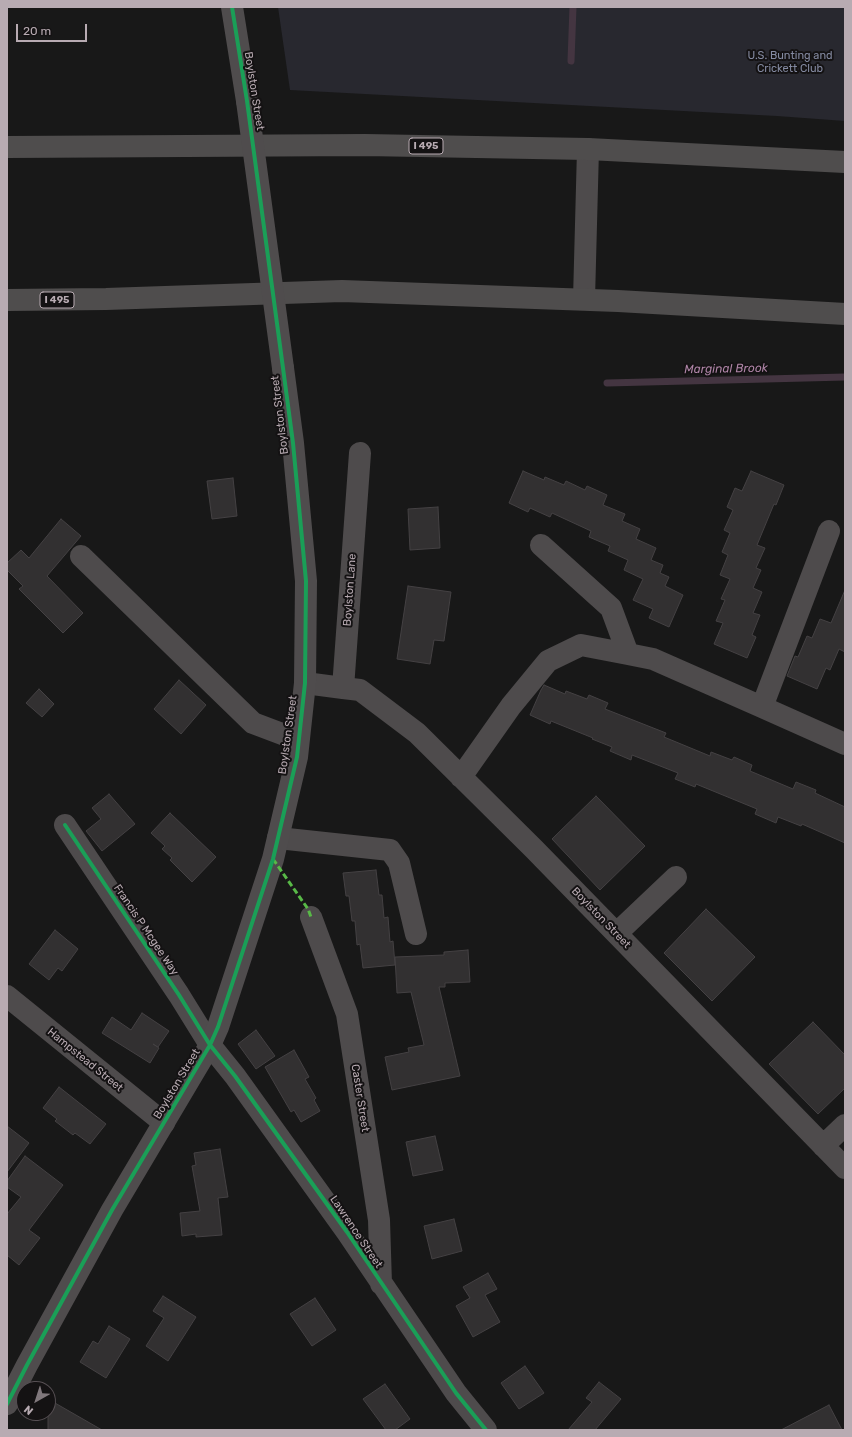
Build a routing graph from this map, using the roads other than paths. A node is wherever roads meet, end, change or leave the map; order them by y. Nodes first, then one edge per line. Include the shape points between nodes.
1 (232, 7) edge
2 (7, 147) edge
3 (588, 149) junction
4 (845, 162) edge
5 (584, 299) junction
6 (7, 300) edge
7 (845, 314) edge
8 (360, 453) dead end
9 (830, 531) dead end
10 (541, 545) dead end
11 (81, 556) dead end
12 (628, 654) junction
13 (304, 683) junction
14 (343, 688) junction
15 (762, 707) junction
16 (298, 740) junction
17 (845, 744) edge
18 (461, 776) junction
19 (65, 825) dead end
20 (278, 838) junction
21 (676, 877) dead end
22 (311, 917) dead end
23 (616, 933) junction
24 (416, 934) dead end
25 (7, 996) edge
26 (210, 1045) junction
27 (164, 1123) junction
28 (845, 1125) edge
29 (823, 1146) junction
30 (845, 1168) edge
31 (381, 1284) junction
32 (8, 1402) edge
33 (486, 1430) edge

1 - 13 main road, Boylston Street, bridge via 293,443 306,581
2 - 3 highway, I 495 via 365,145
3 - 4 highway, I 495
3 - 5 street
5 - 6 highway, I 495 via 342,291
5 - 7 highway, I 495
8 - 14 street, Boylston Lane
9 - 15 street
10 - 12 street via 611,608
11 - 16 street via 252,723
12 - 15 street via 653,660
12 - 18 street via 581,645 548,661 511,706
13 - 14 street
13 - 16 main road, Boylston Street
14 - 18 street, Boylston Street via 360,690 417,733
15 - 17 street
16 - 20 main road, Boylston Street
18 - 23 street, Boylston Street
19 - 26 street, Francis P Mcgee Way via 180,995
20 - 24 street via 390,850 399,863
20 - 26 main road, Boylston Street via 250,930
21 - 23 street
22 - 31 street, Caster Street via 347,1014 379,1220
23 - 29 street, Boylston Street
25 - 27 street, Hampstead Street
26 - 27 main road, Boylston Street
26 - 31 street, Lawrence Street via 347,1232
27 - 32 main road, Boylston Street via 112,1210
28 - 29 street
29 - 30 street, Boylston Street
31 - 33 street, Lawrence Street via 456,1393

